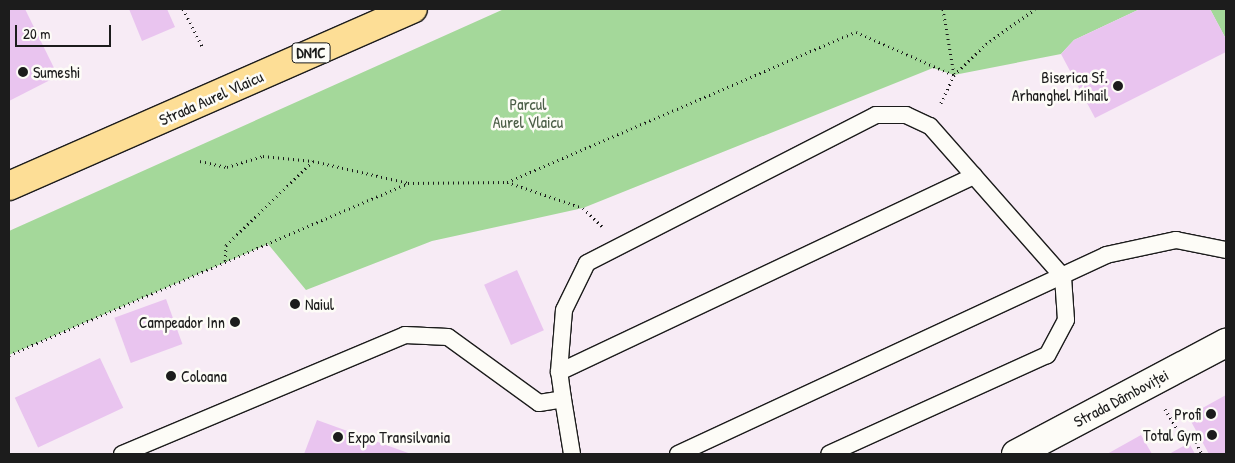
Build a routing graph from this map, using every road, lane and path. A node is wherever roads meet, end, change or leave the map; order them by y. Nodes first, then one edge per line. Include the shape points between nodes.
1 (184, 9) edge
2 (413, 9) edge
3 (943, 9) edge
4 (1035, 9) edge
5 (202, 46) dead end
6 (954, 76) junction
7 (930, 126) junction
8 (200, 161) dead end
9 (313, 161) junction
10 (974, 176) junction
11 (507, 182) junction
12 (408, 184) junction
13 (9, 186) edge
14 (624, 241) junction
15 (1226, 250) edge
16 (224, 262) junction
17 (1063, 277) junction
18 (1226, 343) edge
19 (9, 355) edge
20 (559, 372) junction
21 (1149, 382) junction
22 (563, 399) junction
23 (122, 454) edge
24 (572, 454) edge
25 (678, 454) edge
26 (829, 454) edge
27 (1016, 454) edge
28 (1202, 454) edge

1 - 5 path
2 - 13 main road, Strada Aurel Vlaicu / DN1C
3 - 6 path
4 - 6 path via 986,44
6 - 7 path
6 - 11 path via 856,32
7 - 10 lane
7 - 14 lane via 906,115 876,115
8 - 9 path via 227,167 263,156
9 - 12 path
9 - 16 path via 226,245
10 - 17 lane
10 - 20 lane
11 - 12 path
11 - 14 path via 582,208
12 - 16 path
14 - 20 lane via 587,262 564,310
15 - 17 lane via 1176,240 1106,255
16 - 19 path
17 - 25 lane
17 - 26 lane via 1066,320 1047,354
18 - 21 street, Strada Dâmboviței
20 - 22 lane
21 - 27 street, Strada Dâmboviței
21 - 28 path via 1182,436 1192,433
22 - 23 lane via 539,403 448,337 405,335
22 - 24 lane

